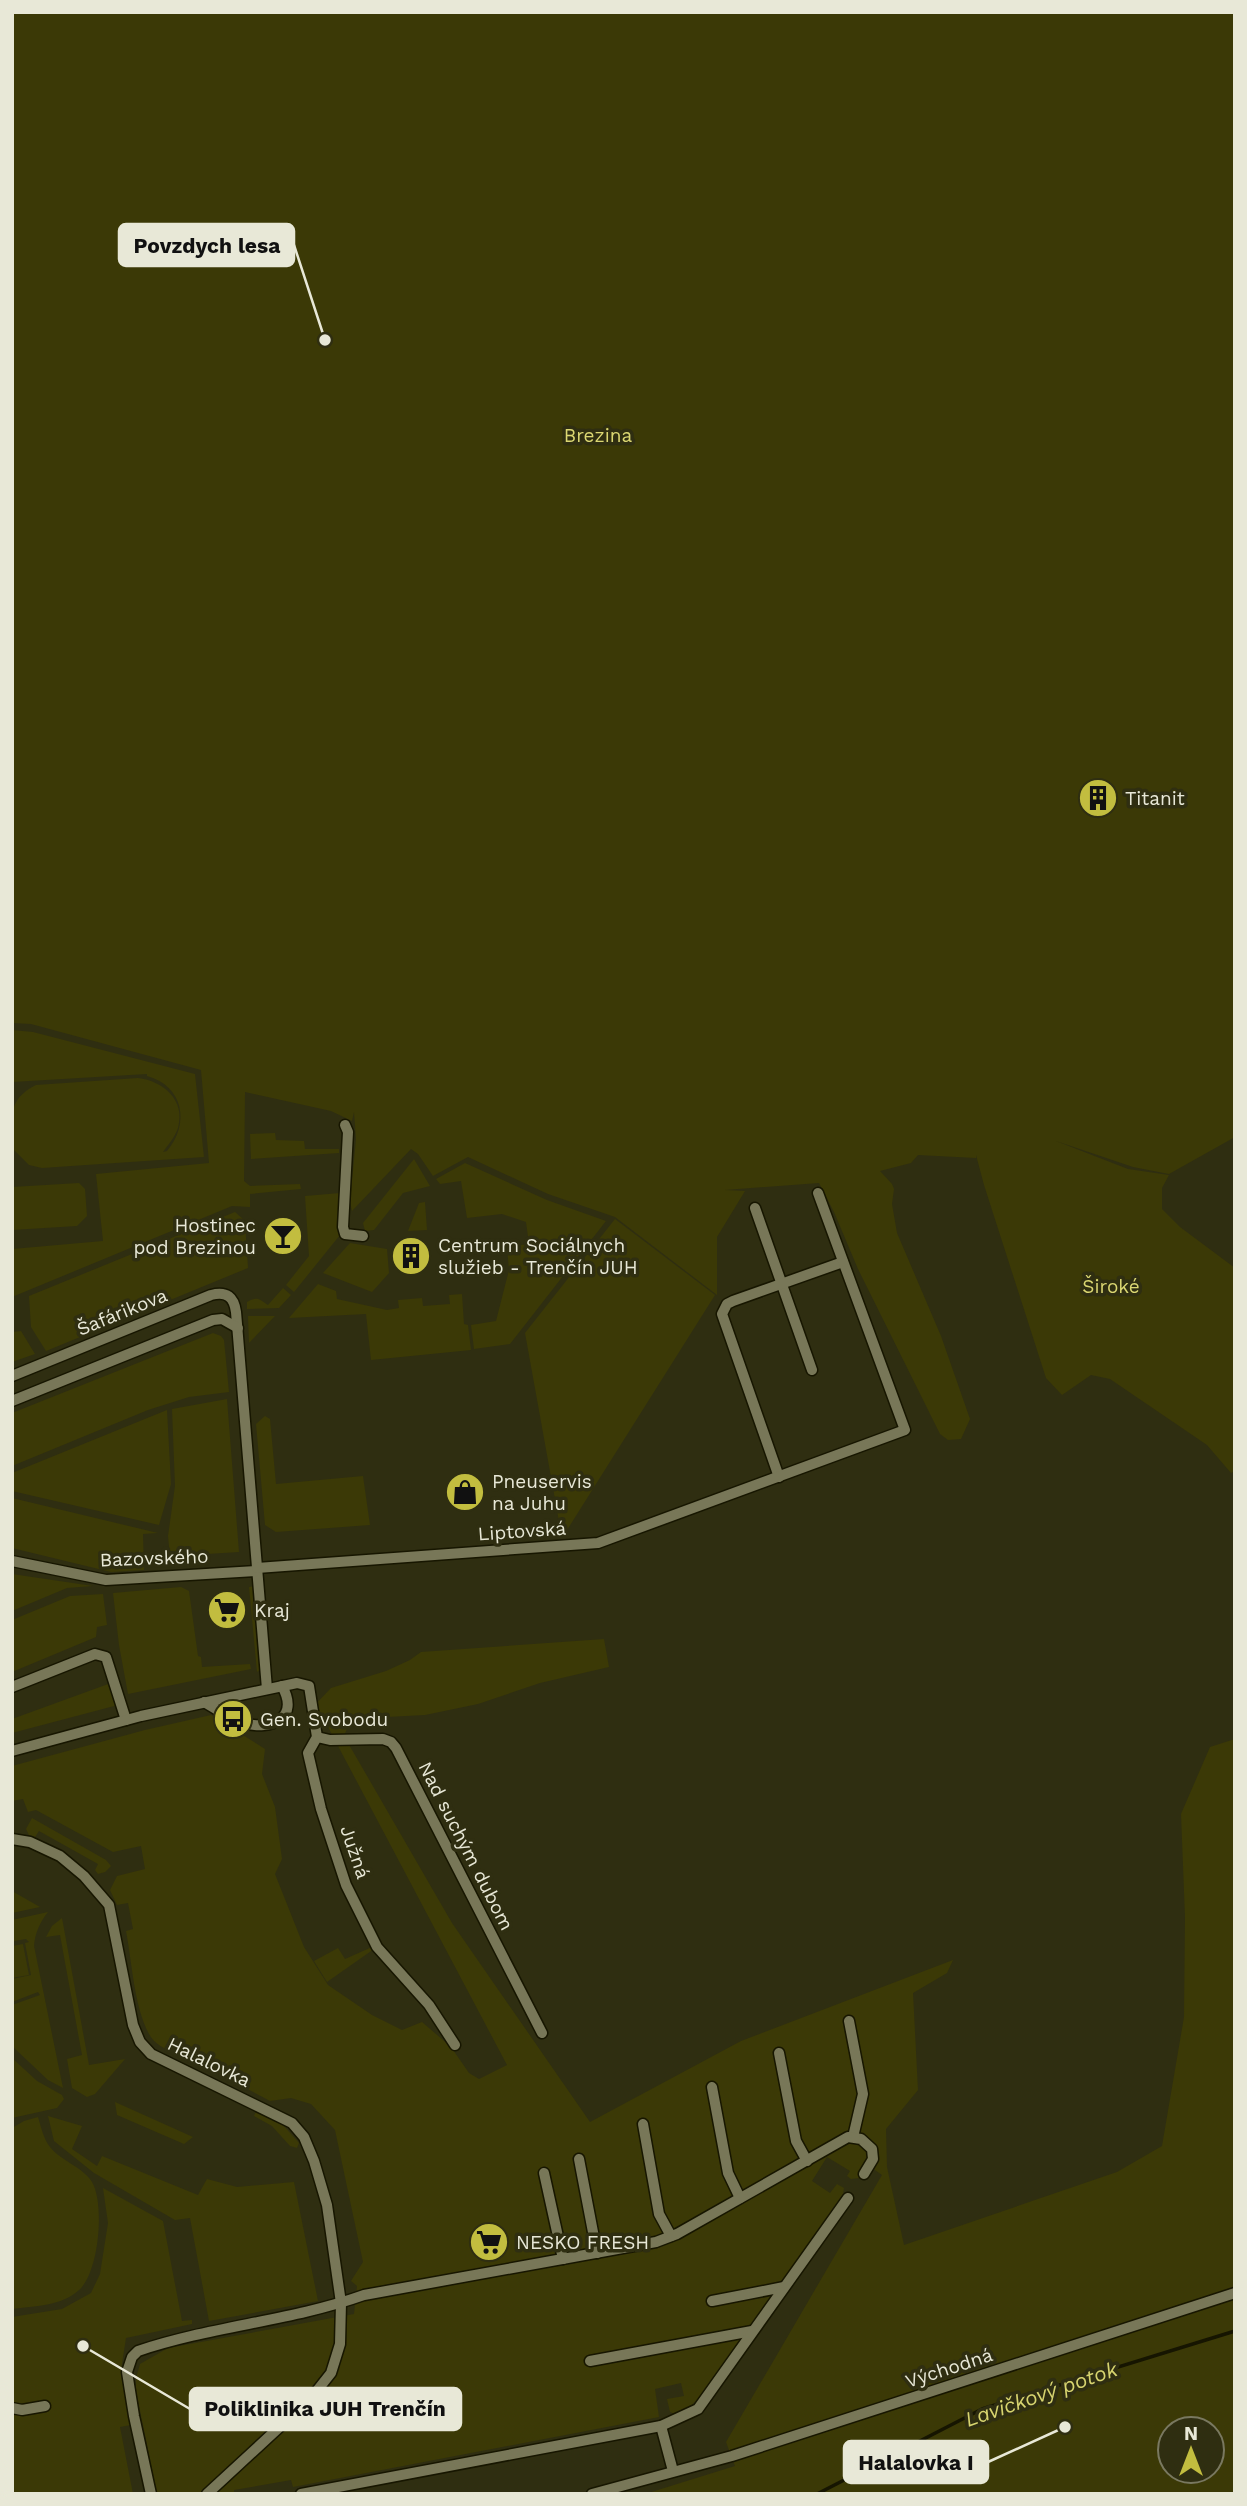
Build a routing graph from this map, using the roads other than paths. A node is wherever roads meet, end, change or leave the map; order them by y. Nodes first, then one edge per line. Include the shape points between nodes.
1 (345, 1125) dead end
2 (818, 1193) dead end
3 (755, 1208) dead end
4 (363, 1236) dead end
5 (843, 1262) junction
6 (782, 1283) junction
7 (237, 1328) junction
8 (812, 1370) dead end
9 (12, 1376) edge
10 (12, 1401) edge
11 (779, 1476) junction
12 (12, 1561) edge
13 (257, 1569) junction
14 (282, 1686) junction
15 (12, 1687) edge
16 (267, 1689) junction
17 (205, 1702) junction
18 (125, 1720) junction
19 (317, 1737) junction
20 (12, 1751) edge
21 (12, 1839) edge
22 (849, 2021) dead end
23 (542, 2033) dead end
24 (455, 2045) dead end
25 (779, 2053) dead end
26 (712, 2087) dead end
27 (643, 2124) dead end
28 (853, 2137) junction
29 (579, 2159) dead end
30 (807, 2161) junction
31 (544, 2173) dead end
32 (864, 2174) dead end
33 (740, 2198) junction
34 (848, 2198) dead end
35 (671, 2236) junction
36 (597, 2253) junction
37 (563, 2259) junction
38 (784, 2287) junction
39 (1235, 2293) edge
40 (712, 2301) dead end
41 (341, 2304) junction
42 (752, 2331) junction
43 (590, 2361) dead end
44 (45, 2406) dead end
45 (12, 2408) edge
46 (661, 2426) junction
47 (673, 2471) junction
48 (151, 2494) edge
49 (207, 2494) edge
50 (301, 2494) edge
51 (592, 2494) edge

1 - 4 street via 343,1227 345,1234
2 - 5 street, Liptovská
3 - 6 street
5 - 6 street
5 - 11 street, Liptovská via 905,1430
6 - 8 street
6 - 11 street via 727,1304 722,1314
7 - 9 street, Šafárikova via 231,1296 211,1295
7 - 10 street via 222,1319 213,1320
7 - 13 street
11 - 13 street, Liptovská via 598,1543
12 - 13 street, Bazovského via 106,1580
13 - 16 street
14 - 16 street, Južná
14 - 17 street via 288,1710 283,1718 268,1724 240,1722
14 - 19 street, Južná via 309,1686
15 - 18 street via 95,1654 106,1657
16 - 17 street
17 - 18 street
18 - 20 street
19 - 23 street, Nad suchým dubom via 383,1739 397,1748
19 - 24 street, Južná via 308,1753 346,1885 377,1947 429,2005
21 - 41 street, Halalovka via 60,1856 85,1876 109,1905 139,2042 151,2054 292,2123 304,2137 327,2205
22 - 28 street via 863,2094
25 - 30 street via 796,2141
26 - 33 street via 728,2173
27 - 35 street via 659,2214
28 - 30 street
28 - 32 street via 872,2149 873,2159
29 - 36 street
30 - 33 street
31 - 37 street
33 - 35 street
34 - 38 street
35 - 36 street
36 - 37 street
37 - 41 street via 364,2295
38 - 40 street
38 - 42 street
39 - 47 street, Východná
41 - 48 street via 138,2351 127,2372
41 - 49 street, Halalovka via 340,2344 331,2373 312,2397
42 - 43 street
42 - 46 street via 698,2409
44 - 45 street
46 - 47 street
46 - 50 street
47 - 51 street, Východná

